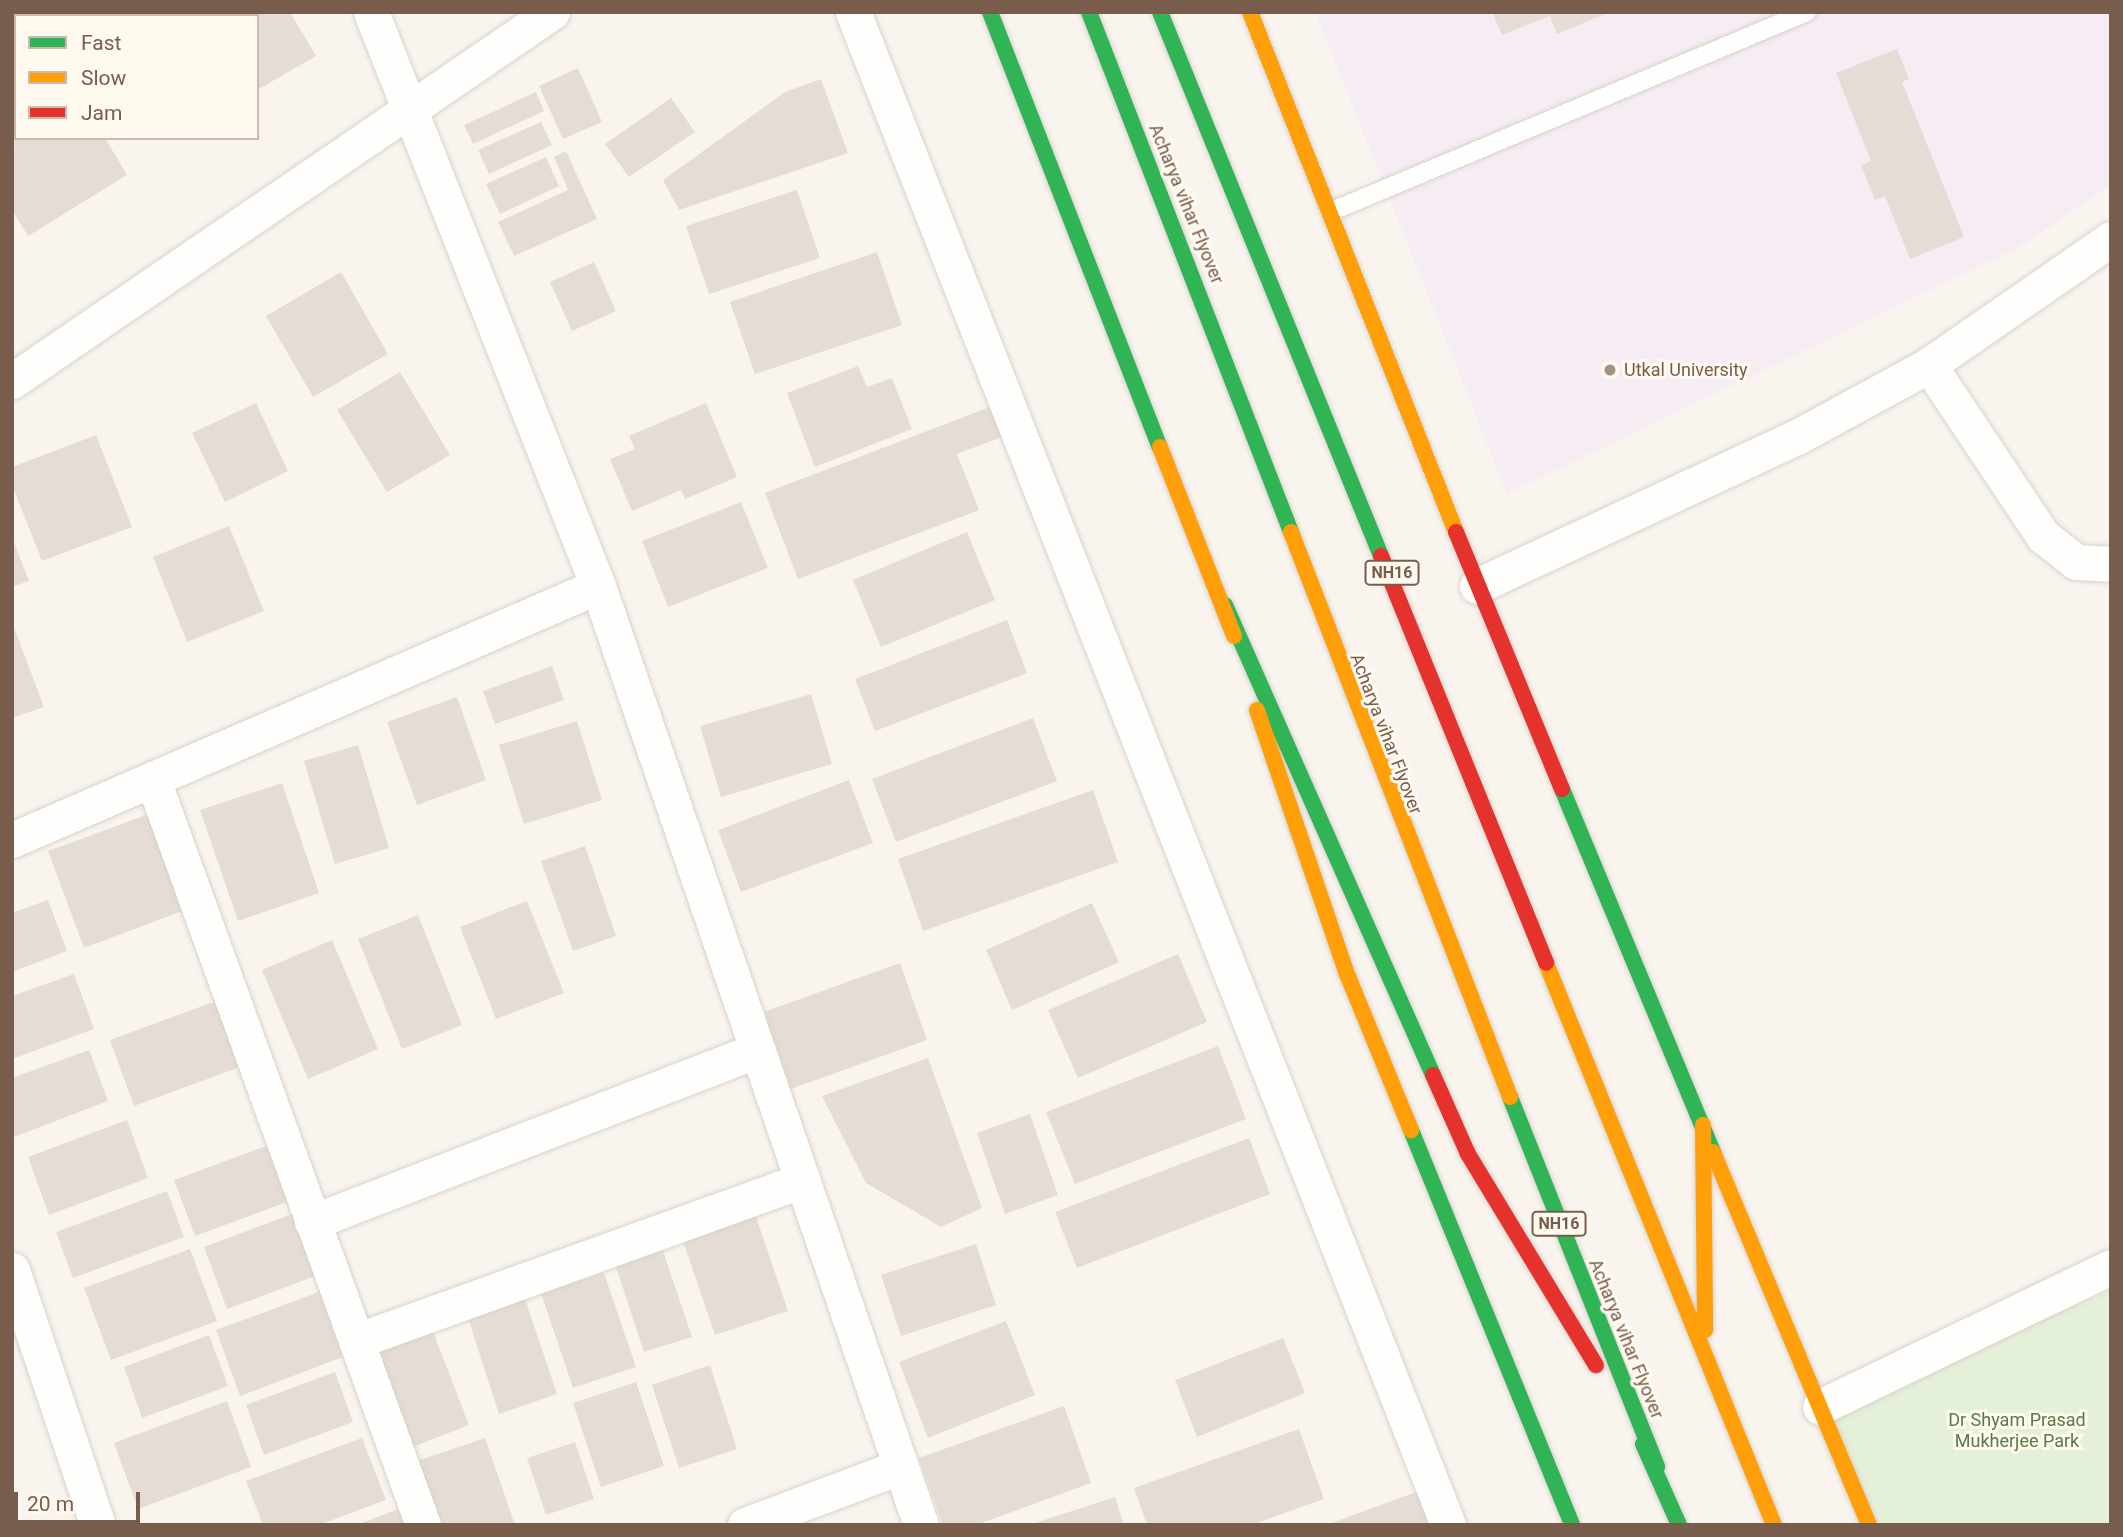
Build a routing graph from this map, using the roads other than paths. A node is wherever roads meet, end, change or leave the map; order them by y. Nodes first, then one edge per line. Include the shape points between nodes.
1 (371, 12) edge
2 (552, 12) edge
3 (853, 12) edge
4 (990, 12) edge
5 (1089, 12) edge
6 (1160, 12) edge
7 (1250, 12) edge
8 (1807, 12) edge
9 (409, 108) junction
10 (1330, 212) junction
11 (2111, 239) edge
12 (1929, 365) junction
13 (12, 381) edge
14 (2111, 564) edge
15 (598, 586) junction
16 (1477, 586) junction
17 (1225, 605) junction
18 (154, 783) junction
19 (12, 840) edge
20 (756, 1051) junction
21 (1703, 1125) junction
22 (802, 1181) junction
23 (312, 1222) junction
24 (2111, 1267) edge
25 (12, 1270) edge
26 (356, 1341) junction
27 (1706, 1353) junction
28 (1821, 1407) junction
29 (900, 1467) junction
30 (1657, 1467) junction
31 (98, 1525) edge
32 (423, 1525) edge
33 (744, 1525) edge
34 (921, 1525) edge
35 (1448, 1525) edge
36 (1572, 1525) edge
37 (1679, 1525) edge
38 (1774, 1525) edge
39 (1869, 1525) edge

1 - 9 street
2 - 9 street
3 - 35 street
4 - 17 main road
5 - 30 main road, Acharya vihar Flyover / NH16 via 1228,358 1462,981
6 - 27 main road, NH16
7 - 10 main road
8 - 10 lane
9 - 13 street
9 - 15 street
10 - 16 main road
11 - 12 street
12 - 14 street via 2043,536 2076,562
12 - 16 street via 1702,484
15 - 18 street
15 - 20 street
16 - 21 main road
17 - 30 main road via 1468,1154
17 - 36 main road via 1333,938
18 - 19 street
18 - 23 street
20 - 22 street
20 - 23 street
21 - 27 main road
21 - 28 main road
22 - 26 street
22 - 29 street
23 - 26 street
24 - 28 street
25 - 31 street
26 - 32 street
27 - 38 main road, NH16
28 - 39 main road
29 - 33 street
29 - 34 street
30 - 37 main road, NH16

